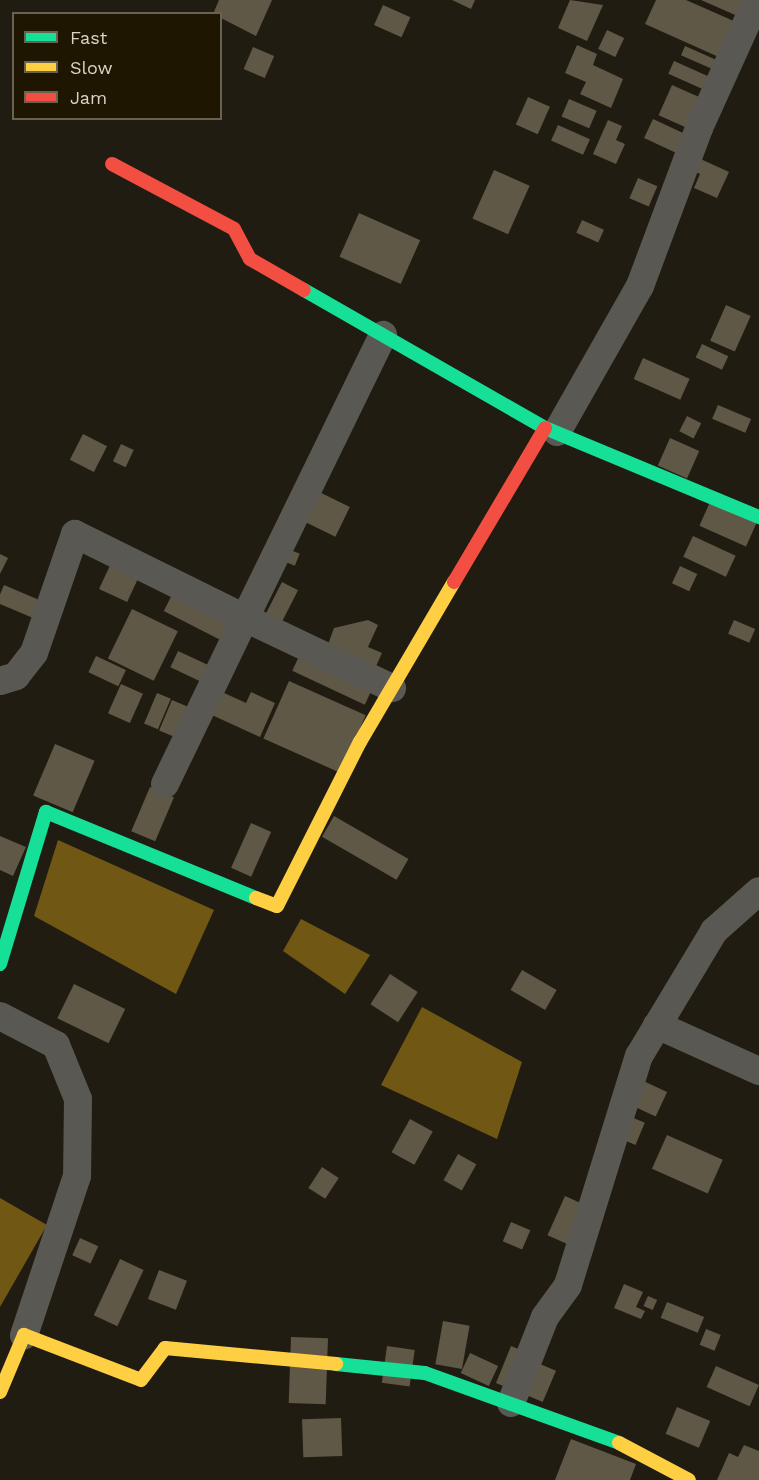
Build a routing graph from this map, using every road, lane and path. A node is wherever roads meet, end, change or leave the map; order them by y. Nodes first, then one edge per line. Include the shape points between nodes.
1 (757, 0) edge
2 (112, 164) dead end
3 (383, 335) junction
4 (551, 430) junction
5 (759, 517) edge
6 (245, 618) junction
7 (0, 681) edge
8 (392, 688) junction
9 (165, 784) dead end
10 (759, 891) edge
11 (0, 964) edge
12 (0, 1016) edge
13 (657, 1025) junction
14 (759, 1071) edge
15 (24, 1335) junction
16 (0, 1392) edge
17 (511, 1403) junction
18 (689, 1480) edge

1 - 4 street via 695,138 640,286
2 - 3 street via 234,229 250,259
3 - 4 street
3 - 6 street
4 - 5 street
4 - 8 street
6 - 7 street via 75,534 34,653 16,676
6 - 8 street
6 - 9 street
8 - 11 street via 277,906 46,812
10 - 13 street via 714,931
12 - 15 street via 56,1045 78,1099 77,1176
13 - 14 street
13 - 17 street via 639,1056 568,1285 545,1317
15 - 16 street
15 - 17 street via 141,1380 165,1348 425,1373
17 - 18 street via 635,1449

